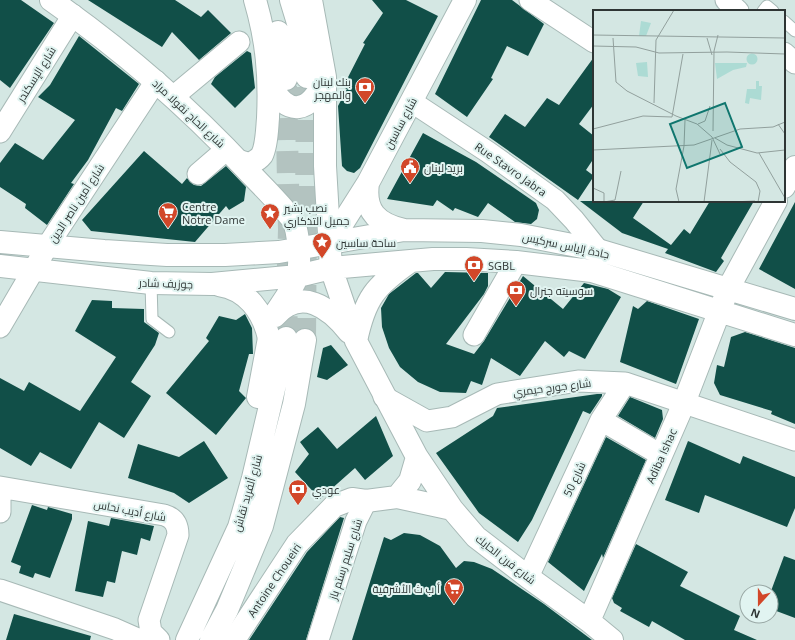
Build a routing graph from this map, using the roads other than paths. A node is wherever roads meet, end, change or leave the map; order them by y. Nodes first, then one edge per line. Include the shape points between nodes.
1 (51, 0) edge
2 (255, 0) edge
3 (271, 0) edge
4 (291, 0) edge
5 (311, 0) edge
6 (465, 0) edge
7 (530, 0) edge
8 (726, 0) edge
9 (737, 10) edge
10 (764, 10) edge
11 (772, 10) edge
12 (73, 15) junction
13 (785, 22) edge
14 (795, 31) edge
15 (593, 41) edge
16 (239, 42) dead end
17 (785, 54) edge
18 (795, 63) edge
19 (297, 79) junction
20 (156, 81) junction
21 (174, 96) junction
22 (412, 102) junction
23 (0, 132) edge
24 (233, 155) junction
25 (198, 174) dead end
26 (368, 183) junction
27 (775, 202) edge
28 (404, 230) junction
29 (0, 242) edge
30 (330, 243) junction
31 (48, 245) junction
32 (288, 250) junction
33 (598, 250) junction
34 (412, 260) junction
35 (516, 262) junction
36 (0, 266) edge
37 (331, 268) junction
38 (33, 270) junction
39 (298, 276) junction
40 (151, 283) junction
41 (212, 284) junction
42 (728, 289) junction
43 (795, 309) edge
44 (719, 312) junction
45 (275, 314) junction
46 (0, 327) edge
47 (169, 332) dead end
48 (474, 335) dead end
49 (795, 335) edge
50 (287, 339) junction
51 (356, 341) junction
52 (625, 383) junction
53 (384, 397) junction
54 (684, 403) junction
55 (601, 420) junction
56 (795, 440) edge
57 (662, 455) junction
58 (417, 458) junction
59 (0, 487) edge
60 (397, 497) junction
61 (0, 498) edge
62 (366, 501) junction
63 (452, 509) junction
64 (0, 512) edge
65 (528, 577) junction
66 (0, 590) edge
67 (589, 621) junction
68 (147, 635) edge
69 (187, 640) edge
70 (211, 640) edge
71 (234, 640) edge
72 (318, 640) edge
73 (331, 640) edge
74 (612, 640) edge

1 - 12 main road, شارع الحاج نقولا مراد
2 - 19 main road via 266,44
3 - 19 main road
4 - 19 main road via 298,23
5 - 19 main road
6 - 22 main road, شارع ساسين
7 - 15 street
8 - 9 street
10 - 11 lane via 767,6
12 - 20 main road, شارع الحاج نقولا مراد
12 - 23 street, شارع الإسكندر
13 - 14 lane
16 - 21 street
17 - 18 street
19 - 24 main road via 267,133 262,155 249,164
19 - 30 main road via 325,166
20 - 21 main road, شارع الحاج نقولا مراد
20 - 31 street, شارع أمين ناصر الدين
21 - 24 main road, شارع الحاج نقولا مراد
22 - 26 main road, شارع ساسين
22 - 33 street, Rue Stavro Jabra via 556,200
24 - 25 street
24 - 32 main road, شارع الحاج نقولا مراد via 297,226
26 - 28 main road via 368,201 376,217 390,227
26 - 30 main road, شارع ساسين
27 - 42 main road, Adiba Ishac
28 - 30 main road, جادة إلياس سركيس
28 - 33 main road, جادة إلياس سركيس via 482,231 521,235
29 - 31 main road
30 - 32 main road, جادة إلياس سركيس
30 - 37 main road
31 - 32 main road via 166,254
31 - 38 street, شارع أمين ناصر الدين
32 - 39 main road, شارع الحاج نقولا مراد
33 - 42 main road, جادة إلياس سركيس
34 - 35 main road, جادة إلياس سركيس via 466,259
34 - 37 main road, جادة إلياس سركيس
34 - 51 main road via 386,279 367,303
35 - 44 main road, جادة إلياس سركيس via 592,271
35 - 48 street
36 - 38 main road, جوزيف شادر
37 - 39 main road, جوزيف شادر
37 - 51 main road
38 - 40 main road, جوزيف شادر
38 - 46 street, شارع أمين ناصر الدين
39 - 41 main road, جوزيف شادر
39 - 45 main road
40 - 41 main road, جوزيف شادر
40 - 47 lane via 152,319
41 - 50 main road via 235,290 254,305
42 - 43 main road, جادة إلياس سركيس
42 - 44 main road, Adiba Ishac
44 - 49 main road, جادة إلياس سركيس
44 - 54 main road, Adiba Ishac
45 - 50 main road
45 - 51 main road via 294,303 316,303 333,314
50 - 69 main road, شارع ألفريد نقاش via 239,527
50 - 70 main road, شارع ألفريد نقاش via 294,404 262,526 227,610
51 - 53 main road, شارع فرن الحايك
52 - 53 street, شارع جورج حيمري via 578,381 497,394 452,417 427,421
52 - 54 street, شارع جورج حيمري
52 - 55 street, شارع 50
53 - 58 main road, شارع فرن الحايك
54 - 56 street, شارع جورج حيمري
54 - 57 main road, Adiba Ishac
55 - 57 street
55 - 65 street, شارع 50
57 - 67 main road, Adiba Ishac
58 - 60 main road via 410,480
58 - 63 main road, شارع فرن الحايك
59 - 68 street, شارع أديب نحاس via 164,515 174,520 178,535 150,615
60 - 62 main road, Antoine Choueiri
60 - 63 main road, Antoine Choueiri
61 - 64 street
62 - 71 main road, Antoine Choueiri via 352,499 334,506 297,544
62 - 72 street, شارع سليم رستم باز via 356,521
62 - 73 street, شارع سليم رستم باز via 365,528
63 - 65 main road, شارع فرن الحايك via 476,537
65 - 67 main road, شارع فرن الحايك
66 - 68 street via 114,629
67 - 74 main road, شارع فرن الحايك

